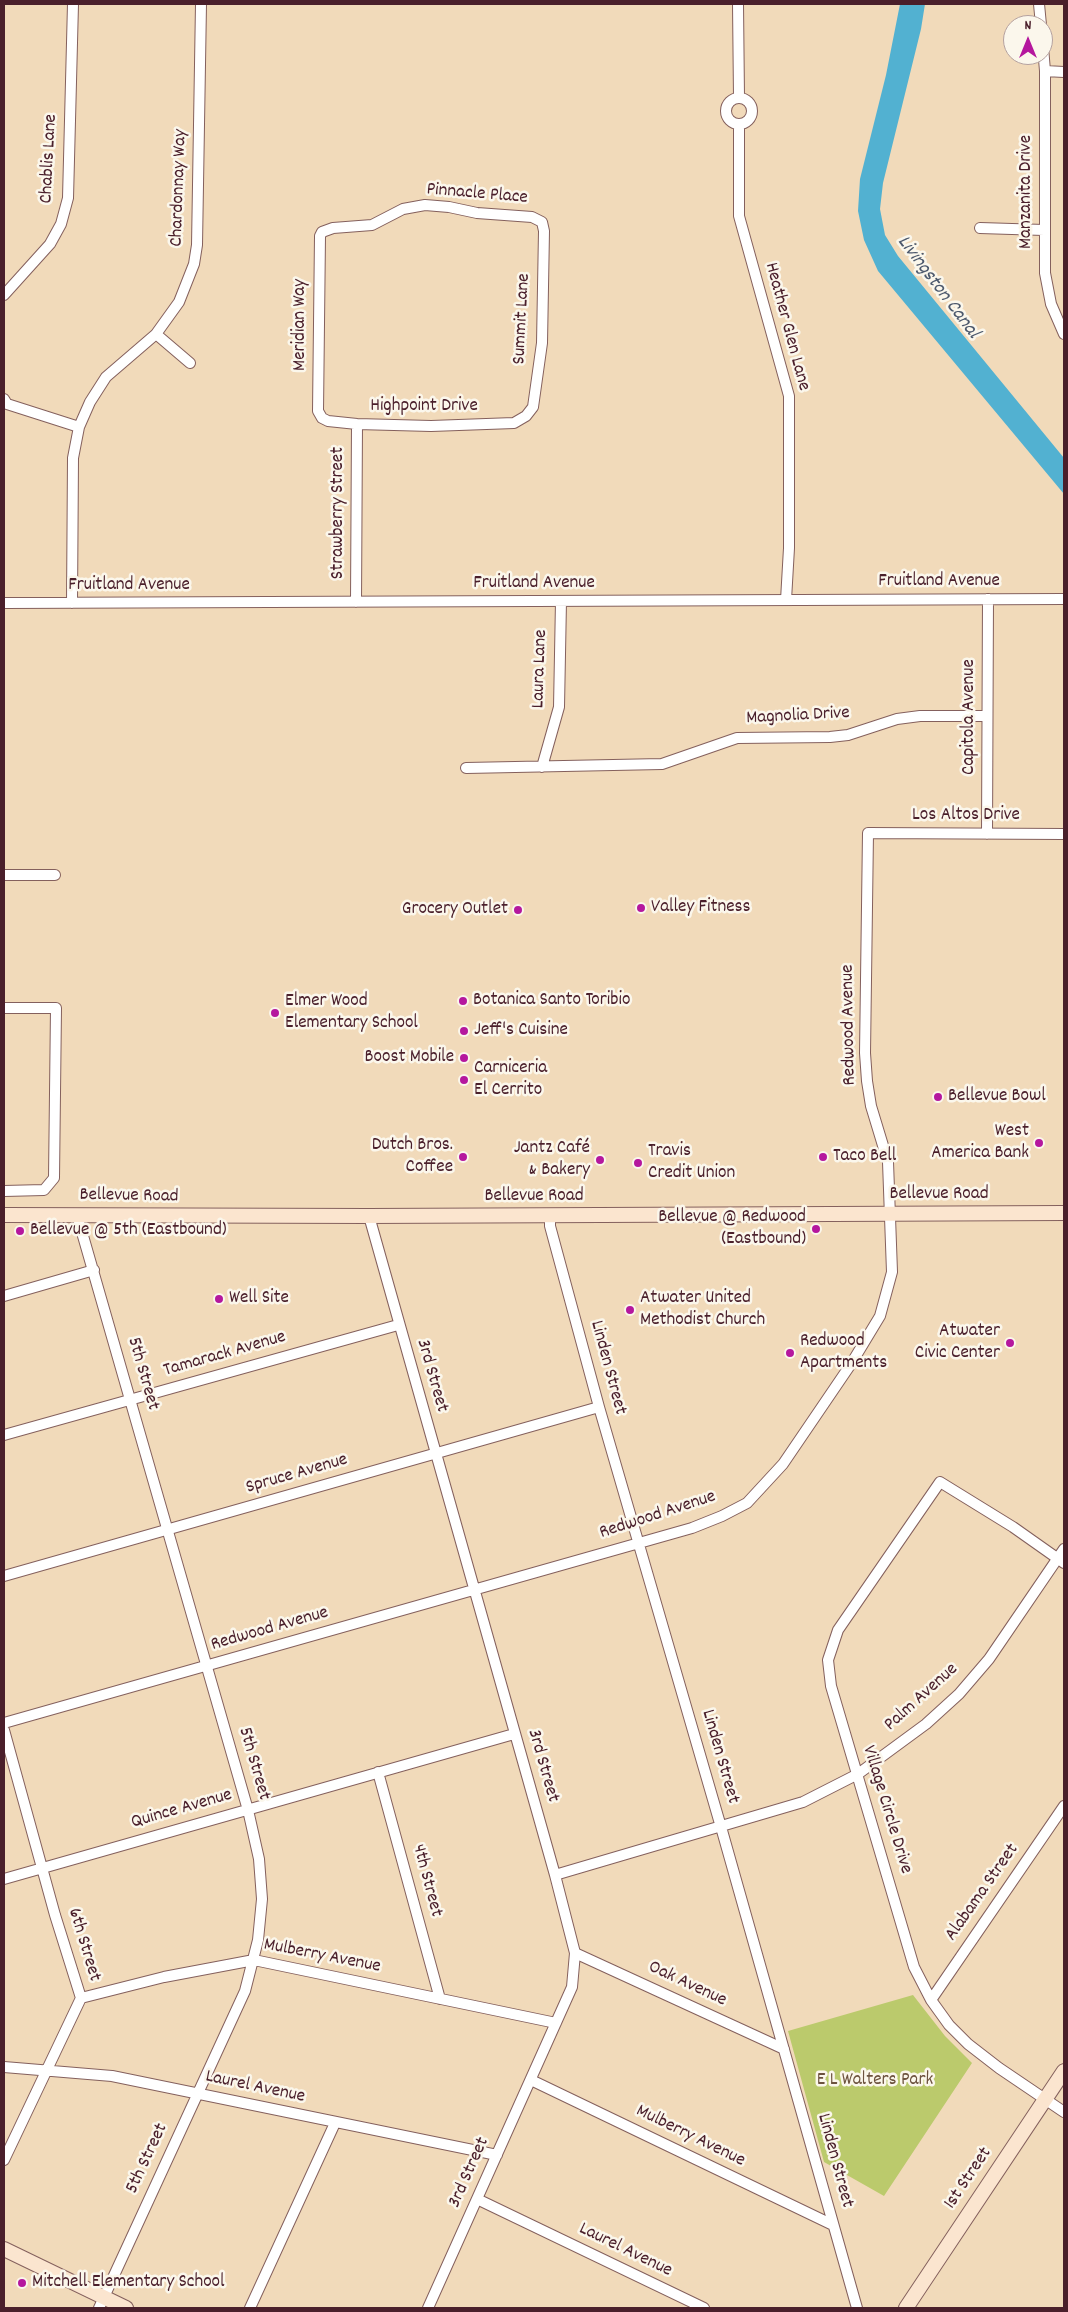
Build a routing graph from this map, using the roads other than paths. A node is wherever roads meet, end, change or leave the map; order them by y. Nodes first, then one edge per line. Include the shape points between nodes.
1 (73, 4) edge
2 (202, 4) edge
3 (738, 4) edge
4 (1044, 65) edge
5 (1045, 71) junction
6 (1064, 72) edge
7 (739, 97) junction
8 (739, 125) junction
9 (542, 222) joint
10 (980, 228) dead end
11 (1044, 230) junction
12 (322, 232) joint
13 (4, 295) edge
14 (156, 334) junction
15 (1064, 334) edge
16 (190, 363) dead end
17 (5, 404) edge
18 (526, 416) joint
19 (322, 418) joint
20 (357, 424) junction
21 (79, 427) junction
22 (988, 599) junction
23 (1064, 599) edge
24 (786, 600) junction
25 (561, 601) junction
26 (356, 602) junction
27 (4, 603) edge
28 (72, 603) junction
29 (987, 716) junction
30 (542, 767) junction
31 (466, 768) dead end
32 (868, 834) joint
33 (987, 834) junction
34 (1064, 834) edge
35 (4, 875) edge
36 (55, 875) dead end
37 (4, 1008) edge
38 (4, 1191) edge
39 (1064, 1213) edge
40 (890, 1214) junction
41 (4, 1215) edge
42 (77, 1215) junction
43 (550, 1215) junction
44 (368, 1216) junction
45 (94, 1270) junction
46 (4, 1296) edge
47 (398, 1325) junction
48 (130, 1399) junction
49 (599, 1407) junction
50 (4, 1436) edge
51 (435, 1454) junction
52 (168, 1530) junction
53 (638, 1542) junction
54 (1064, 1549) edge
55 (1061, 1561) edge
56 (4, 1576) edge
57 (474, 1590) junction
58 (208, 1666) junction
59 (4, 1723) edge
60 (4, 1730) edge
61 (514, 1734) junction
62 (378, 1772) junction
63 (858, 1774) junction
64 (1064, 1806) edge
65 (248, 1810) junction
66 (721, 1827) junction
67 (42, 1868) junction
68 (555, 1875) junction
69 (4, 1879) edge
70 (575, 1953) junction
71 (254, 1960) junction
72 (81, 1998) junction
73 (440, 1999) junction
74 (931, 2000) junction
75 (556, 2023) junction
76 (784, 2049) junction
77 (4, 2067) edge
78 (46, 2071) junction
79 (1064, 2071) edge
80 (531, 2080) junction
81 (197, 2094) junction
82 (1045, 2099) junction
83 (1064, 2112) edge
84 (335, 2123) junction
85 (497, 2155) junction
86 (4, 2160) edge
87 (477, 2199) junction
88 (833, 2225) junction
89 (4, 2250) edge
90 (101, 2303) edge
91 (126, 2308) edge
92 (250, 2308) edge
93 (428, 2308) edge
94 (704, 2308) edge
95 (857, 2308) edge
96 (906, 2308) edge

1 - 13 street, Chablis Lane via 68,198 61,224 50,244
2 - 14 street, Chardonnay Way via 197,245 194,264 179,302
3 - 7 street
4 - 5 street, Manzanita Drive
5 - 6 street
5 - 11 street, Manzanita Drive
7 - 8 street via 730,100 726,110 729,120
7 - 8 street via 749,101 753,108 748,122
8 - 24 street, Heather Glen Lane via 739,216 789,396
9 - 12 street, Pinnacle Place via 532,217 425,205 403,209 372,225
9 - 18 street, Summit Lane via 542,343 533,407
10 - 11 street
11 - 15 street, Manzanita Drive via 1047,289
12 - 19 street, Meridian Way via 318,342 318,411
14 - 16 street
14 - 21 street, Chardonnay Way via 106,377
17 - 21 street
18 - 20 street, Highpoint Drive via 514,423
19 - 20 street, Highpoint Drive
20 - 26 street, Strawberry Street
21 - 28 street, Chardonnay Way via 74,458
22 - 23 street, Fruitland Avenue
22 - 24 street, Fruitland Avenue
22 - 29 street, Capitola Avenue
24 - 25 street, Fruitland Avenue
25 - 26 street, Fruitland Avenue
25 - 30 street, Laura Lane via 559,707
26 - 28 street, Fruitland Avenue
27 - 28 street, Fruitland Avenue
29 - 30 street, Magnolia Drive via 897,719 848,735 830,737 737,738 662,764
29 - 33 street, Capitola Avenue
30 - 31 street, Magnolia Drive
32 - 33 street, Los Altos Drive
32 - 40 street, Redwood Avenue via 865,1053 871,1106 888,1162
33 - 34 street, Los Altos Drive
35 - 36 street
37 - 38 street via 56,1008 54,1178 44,1190
39 - 40 main road, Bellevue Road
40 - 43 main road, Bellevue Road
40 - 53 street, Redwood Avenue via 892,1272 880,1316 783,1464 746,1503 722,1516 692,1528
41 - 42 main road, Bellevue Road
42 - 44 main road, Bellevue Road
42 - 45 street, 5th Street
43 - 44 main road, Bellevue Road
43 - 49 street, Linden Street via 550,1226
44 - 47 street, 3rd Street
45 - 46 street
45 - 48 street, 5th Street
47 - 48 street, Tamarack Avenue
47 - 51 street, 3rd Street
48 - 50 street, Tamarack Avenue
48 - 52 street, 5th Street
49 - 51 street, Spruce Avenue
49 - 53 street, Linden Street
51 - 52 street, Spruce Avenue
51 - 57 street, 3rd Street
52 - 56 street, Spruce Avenue
52 - 58 street, 5th Street
53 - 57 street, Redwood Avenue
53 - 66 street, Linden Street
54 - 55 street, Palm Avenue
55 - 63 street, Palm Avenue via 989,1659 959,1694 926,1724
55 - 63 street, Village Circle Drive via 940,1482 838,1630 828,1660 830,1686
57 - 58 street, Redwood Avenue
57 - 61 street, 3rd Street
58 - 59 street, Redwood Avenue
58 - 65 street, 5th Street
60 - 67 street, 6th Street
61 - 62 street, Quince Avenue
61 - 68 street, 3rd Street
62 - 65 street, Quince Avenue
62 - 73 street, 4th Street
63 - 66 street, Palm Avenue via 803,1802
63 - 74 street, Village Circle Drive via 914,1967
64 - 74 street, Alabama Street
65 - 67 street, Quince Avenue
65 - 71 street, 5th Street via 259,1859 262,1899
66 - 68 street, Palm Avenue
66 - 76 street, Linden Street
67 - 69 street, Quince Avenue
67 - 72 street, 6th Street
68 - 70 street, 3rd Street
70 - 75 street, 3rd Street via 572,1987
70 - 76 street, Oak Avenue
71 - 72 street, Mulberry Avenue via 164,1977
71 - 73 street, Mulberry Avenue
71 - 81 street, 5th Street via 241,1998
72 - 78 street, 6th Street
73 - 75 street, Mulberry Avenue
74 - 82 street, Village Circle Drive via 968,2044
75 - 80 street, 3rd Street
76 - 88 street, Linden Street
77 - 78 street, Laurel Avenue
78 - 81 street, Laurel Avenue via 112,2076
78 - 86 street, 6th Street
79 - 82 main road, 1st Street
80 - 85 street, 3rd Street
80 - 88 street, Mulberry Avenue
81 - 84 street, Laurel Avenue
81 - 90 street, 5th Street
82 - 83 street, Village Circle Drive
82 - 96 main road, 1st Street
84 - 85 street, Laurel Avenue
84 - 92 street
85 - 87 street, 3rd Street
87 - 93 street, 3rd Street
87 - 94 street, Laurel Avenue
88 - 95 street, Linden Street
89 - 90 main road
90 - 91 main road

